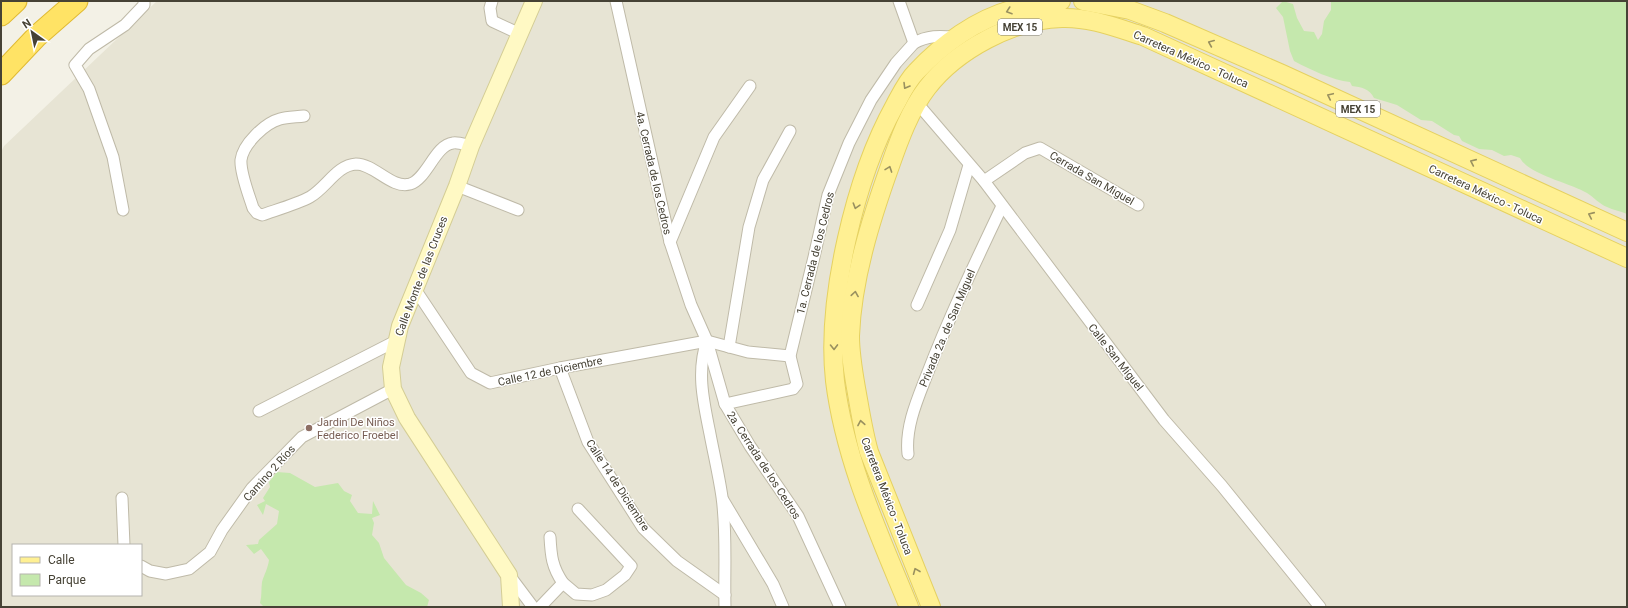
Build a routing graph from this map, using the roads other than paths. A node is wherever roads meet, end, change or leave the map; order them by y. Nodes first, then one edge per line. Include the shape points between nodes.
1 (16, 1) edge
2 (77, 1) edge
3 (144, 1) edge
4 (492, 1) edge
5 (534, 1) edge
6 (616, 1) edge
7 (899, 1) edge
8 (1061, 1) edge
9 (1084, 1) edge
10 (1, 15) edge
11 (520, 34) junction
12 (955, 37) junction
13 (914, 42) junction
14 (1, 74) edge
15 (750, 86) dead end
16 (918, 103) junction
17 (304, 116) dead end
18 (790, 131) dead end
19 (471, 146) junction
20 (969, 165) junction
21 (984, 181) junction
22 (457, 186) junction
23 (1138, 205) dead end
24 (1002, 206) junction
25 (123, 210) dead end
26 (518, 210) dead end
27 (1627, 232) edge
28 (670, 242) junction
29 (1627, 258) edge
30 (415, 289) junction
31 (917, 304) dead end
32 (396, 341) junction
33 (707, 341) junction
34 (729, 347) junction
35 (790, 356) junction
36 (560, 368) junction
37 (393, 389) junction
38 (725, 404) junction
39 (259, 411) dead end
40 (908, 454) dead end
41 (122, 498) dead end
42 (722, 498) junction
43 (578, 509) dead end
44 (550, 537) dead end
45 (124, 544) edge
46 (142, 567) edge
47 (509, 575) junction
48 (563, 583) junction
49 (724, 595) junction
50 (511, 607) edge
51 (532, 607) edge
52 (540, 607) edge
53 (725, 607) edge
54 (783, 607) edge
55 (840, 607) edge
56 (909, 607) edge
57 (930, 607) edge
58 (1320, 607) edge

1 - 10 highway
2 - 14 highway via 37,36
3 - 25 street via 144,5 125,25 88,49 75,65 89,89 113,157
4 - 11 street via 492,21
5 - 11 street, Calle Monte de las Cruces
6 - 28 street, 4a. Cerrada de los Cedros
7 - 13 street
8 -> 12 main road, Carretera México - Toluca / MEX 15 via 1014,9 994,16
27 -> 9 main road, Carretera México - Toluca / MEX 15 via 1282,74 1164,23 1130,10
11 - 19 street, Calle Monte de las Cruces
12 - 13 street via 935,35
12 -> 56 main road, Carretera México - Toluca / MEX 15 via 910,79 886,121 872,153 843,260 834,341 835,381 846,440 875,524
13 - 35 street, 1a. Cerrada de los Cedros via 871,100 849,143 828,195
15 - 28 street via 714,137
16 - 20 street, Calle San Miguel
16 - 29 main road, Carretera México - Toluca / MEX 15 via 928,86 943,70 1002,32 1040,21 1062,18 1105,24 1143,36
57 -> 16 main road, Carretera México - Toluca / MEX 15 via 867,446 852,365 850,336 860,268 872,220 897,146
17 - 19 street via 270,123 246,146 241,160 242,168 253,208 257,213 262,215 310,197 339,171 358,164 401,185 411,184 447,146 453,143
18 - 34 street via 763,180 749,227
19 - 22 street, Calle Monte de las Cruces
20 - 21 street, Calle San Miguel
20 - 31 street via 950,230
21 - 23 street, Cerrada San Miguel via 1025,153 1040,148
21 - 24 street, Calle San Miguel
22 - 26 street
22 - 30 street, Calle Monte de las Cruces
24 - 40 street, Privada 2a. de San Miguel via 942,336 918,396 908,438
24 - 58 street, Calle San Miguel via 1164,420 1222,486
28 - 33 street, 4a. Cerrada de los Cedros via 691,305
30 - 32 street, Calle Monte de las Cruces
30 - 36 street, Calle 12 de Diciembre via 472,374 482,380 490,384
32 - 37 street, Calle Monte de las Cruces via 391,367
32 - 39 street
33 - 34 street
33 - 36 street, Calle 12 de Diciembre
33 - 38 street, 2a. Cerrada de los Cedros
33 - 42 street via 701,379 704,408
34 - 35 street via 748,352
35 - 38 street, 1a. Cerrada de los Cedros via 796,387
36 - 49 street, Calle 14 de Diciembre via 588,442 643,528 677,561
37 - 46 street, Camino 2 Ríos via 302,437 252,488 222,530 210,552 190,569 166,574
37 - 47 street, Calle Monte de las Cruces via 407,418
38 - 55 street, 2a. Cerrada de los Cedros via 798,516
41 - 45 street
42 - 49 street
42 - 54 street via 773,584
43 - 48 street via 631,566 625,575 606,590 592,595 576,594
44 - 48 street via 554,571
47 - 50 street, Calle Monte de las Cruces
47 - 51 street
48 - 52 street
49 - 53 street

